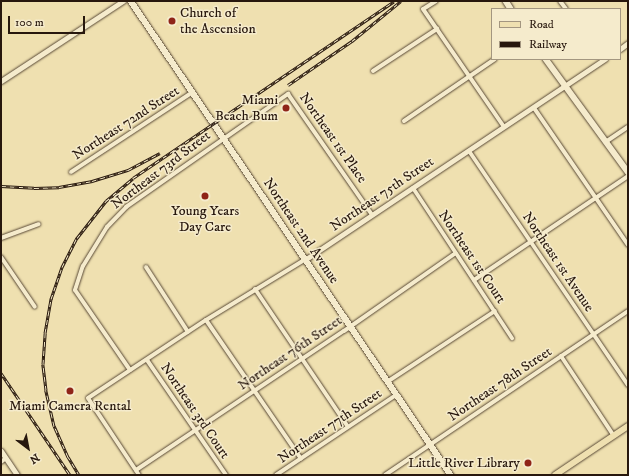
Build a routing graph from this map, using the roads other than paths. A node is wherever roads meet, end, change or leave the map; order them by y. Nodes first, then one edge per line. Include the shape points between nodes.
1 (123, 1) edge
2 (131, 1) edge
3 (436, 1) edge
4 (437, 29) junction
5 (494, 60) edge
6 (547, 60) edge
7 (602, 60) edge
8 (373, 71) dead end
9 (470, 76) junction
10 (1, 81) edge
11 (566, 86) junction
12 (193, 92) junction
13 (288, 94) joint
14 (534, 108) junction
15 (404, 121) dead end
16 (504, 127) junction
17 (628, 127) edge
18 (223, 138) junction
19 (607, 141) junction
20 (469, 151) junction
21 (71, 172) dead end
22 (628, 172) edge
23 (628, 176) edge
24 (413, 188) junction
25 (596, 198) junction
26 (372, 215) junction
27 (39, 224) dead end
28 (1, 238) edge
29 (532, 242) junction
30 (628, 245) edge
31 (456, 253) junction
32 (1, 256) edge
33 (306, 259) junction
34 (146, 267) dead end
35 (474, 280) junction
36 (255, 289) junction
37 (34, 307) dead end
38 (495, 310) junction
39 (628, 311) edge
40 (206, 320) junction
41 (350, 326) junction
42 (188, 332) junction
43 (594, 334) junction
44 (512, 338) dead end
45 (561, 356) junction
46 (302, 358) junction
47 (147, 360) junction
48 (130, 370) junction
49 (387, 382) junction
50 (628, 385) edge
51 (254, 390) junction
52 (396, 395) junction
53 (628, 426) edge
54 (348, 427) junction
55 (195, 430) junction
56 (614, 436) junction
57 (430, 444) junction
58 (1, 451) edge
59 (6, 458) junction
60 (301, 459) junction
61 (1, 462) edge
62 (136, 470) junction
63 (17, 475) edge
64 (139, 475) edge
65 (226, 475) edge
66 (276, 475) edge
67 (385, 475) edge
68 (451, 475) edge
69 (555, 475) edge

1 - 10 street
2 - 12 main road, Northeast 2nd Avenue
3 - 4 street via 423,9
4 - 8 street
4 - 9 street
5 - 9 street
6 - 11 main road
7 - 11 street, Northeast 75th Street
9 - 15 street
9 - 16 street
11 - 14 street, Northeast 75th Street
11 - 19 main road
12 - 18 main road, Northeast 2nd Avenue
12 - 21 street, Northeast 72nd Street
13 - 18 street, Northeast 73rd Street
13 - 26 street, Northeast 1st Place
14 - 16 street, Northeast 75th Street
14 - 25 street
16 - 20 street, Northeast 75th Street
17 - 19 street
18 - 33 main road, Northeast 2nd Avenue
18 - 48 street, Northeast 73rd Street via 126,207 107,226 83,266 75,290
19 - 22 main road
20 - 24 street, Northeast 75th Street
20 - 29 street, Northeast 1st Avenue
23 - 25 street
24 - 26 street, Northeast 75th Street
24 - 31 street, Northeast 1st Court
25 - 29 street
25 - 30 street
26 - 33 street, Northeast 75th Street
27 - 28 street
29 - 35 street
29 - 43 street, Northeast 1st Avenue
31 - 35 street, Northeast 1st Court
31 - 41 street, Northeast 76th Street
32 - 37 street
33 - 36 street, Northeast 75th Street
33 - 41 main road, Northeast 2nd Avenue
34 - 42 street
35 - 38 street, Northeast 1st Court
36 - 40 street, Northeast 75th Street
36 - 46 street
38 - 44 street, Northeast 1st Court
38 - 49 street, Northeast 77th Street
39 - 43 street, Northeast 78th Street
40 - 42 street, Northeast 75th Street
40 - 51 street
41 - 46 street, Northeast 76th Street
41 - 49 main road, Northeast 2nd Avenue
42 - 47 street, Northeast 75th Street
43 - 45 street, Northeast 78th Street
43 - 50 street, Northeast 1st Avenue
45 - 56 street
45 - 57 street, Northeast 78th Street
46 - 51 street, Northeast 76th Street
46 - 54 street
47 - 48 street, Northeast 75th Street
47 - 55 street, Northeast 3rd Court
48 - 62 street, Northeast 75th Street via 88,398
49 - 52 main road, Northeast 2nd Avenue
51 - 55 street, Northeast 76th Street
51 - 60 street
52 - 54 street, Northeast 77th Street
52 - 57 main road, Northeast 2nd Avenue
53 - 56 main road
54 - 60 street, Northeast 77th Street
55 - 62 street, Northeast 76th Street
55 - 65 street, Northeast 3rd Court
56 - 69 main road
57 - 67 street, Northeast 78th Street
57 - 68 main road, Northeast 2nd Avenue
58 - 59 street
59 - 61 street
59 - 63 street
60 - 66 street, Northeast 77th Street
62 - 64 street

